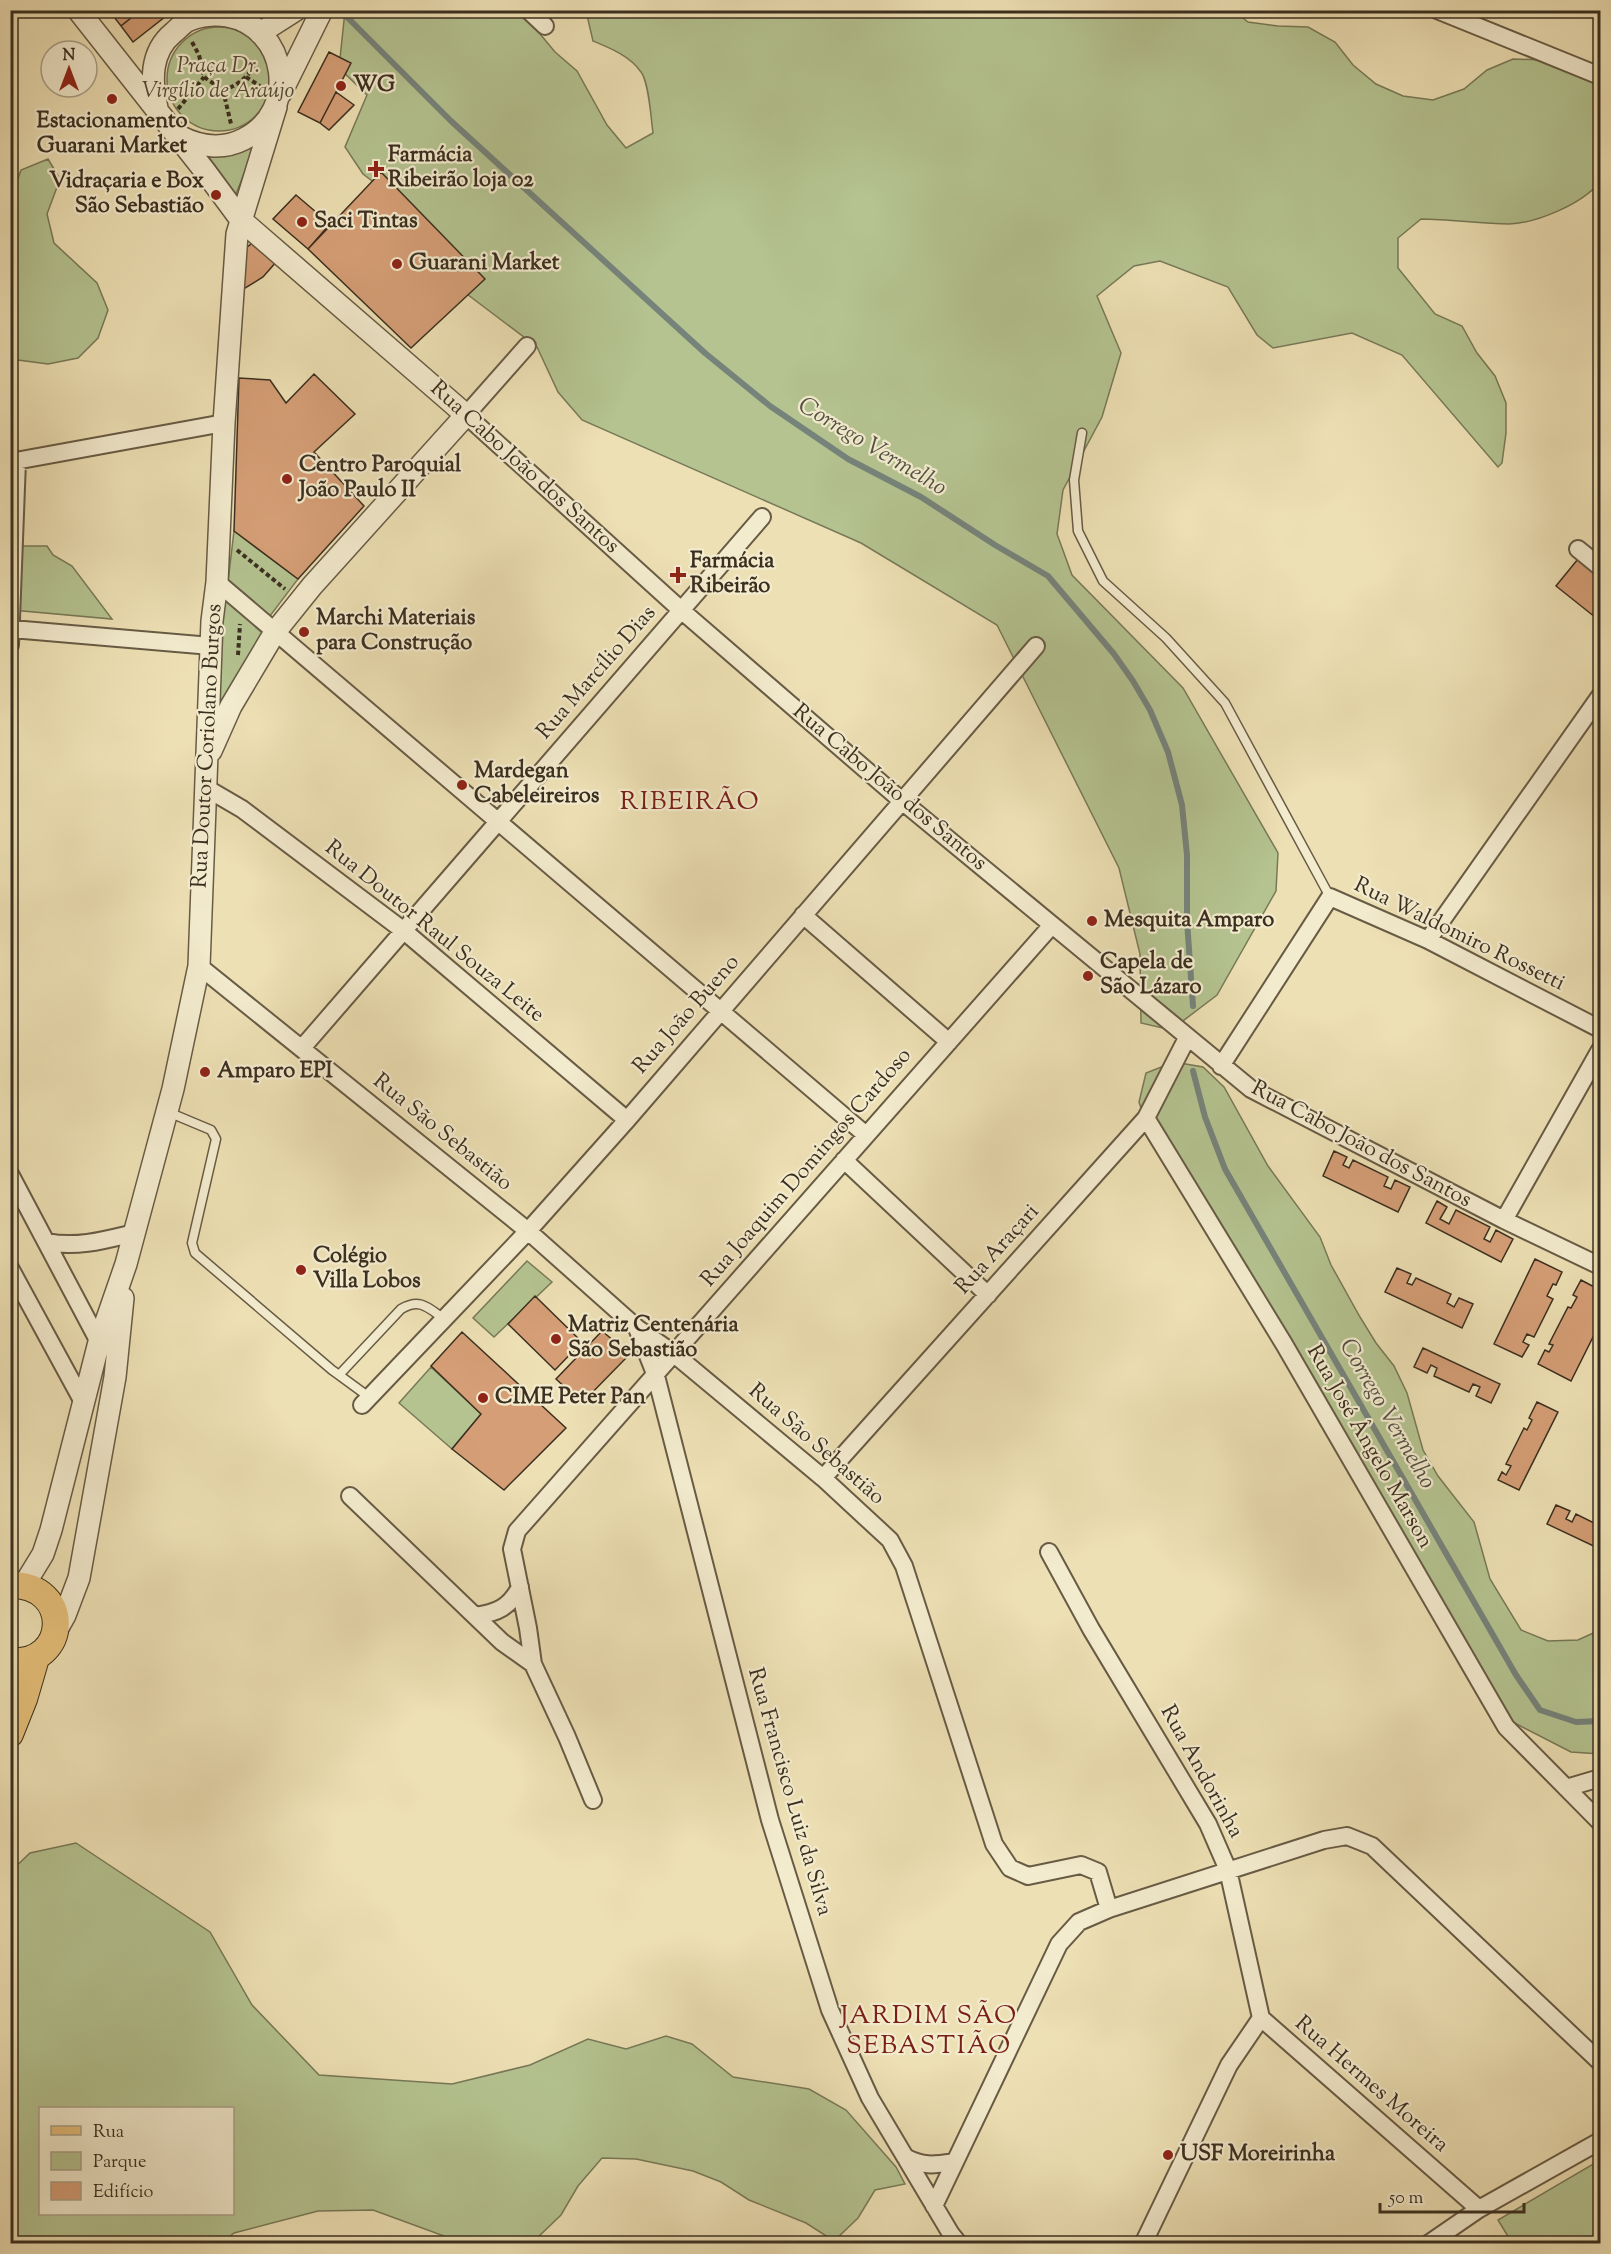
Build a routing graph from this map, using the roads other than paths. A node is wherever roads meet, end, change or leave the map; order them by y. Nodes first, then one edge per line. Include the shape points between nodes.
1 (78, 10) edge
2 (296, 10) edge
3 (322, 10) edge
4 (528, 10) edge
5 (1437, 10) edge
6 (190, 19) edge
7 (545, 26) dead end
8 (260, 33) junction
9 (1600, 76) edge
10 (277, 102) junction
11 (167, 122) junction
12 (241, 220) junction
13 (527, 346) dead end
14 (466, 415) junction
15 (224, 423) junction
16 (1082, 433) dead end
17 (14, 462) edge
18 (762, 517) dead end
19 (1578, 549) dead end
20 (1600, 567) edge
21 (217, 582) junction
22 (12, 599) edge
23 (681, 610) junction
24 (275, 632) junction
25 (11, 637) edge
26 (211, 646) junction
27 (1036, 646) dead end
28 (1600, 696) edge
29 (206, 763) junction
30 (206, 788) junction
31 (902, 801) junction
32 (498, 822) junction
33 (1330, 897) junction
34 (803, 915) junction
35 (1052, 925) junction
36 (404, 931) junction
37 (1428, 940) junction
38 (199, 966) junction
39 (720, 1011) junction
40 (1600, 1029) edge
41 (1187, 1038) junction
42 (949, 1042) junction
43 (302, 1048) junction
44 (1600, 1050) edge
45 (1221, 1066) junction
46 (167, 1112) junction
47 (1146, 1118) junction
48 (627, 1120) junction
49 (866, 1135) junction
50 (844, 1160) junction
51 (10, 1174) edge
52 (1504, 1220) junction
53 (528, 1231) junction
54 (134, 1233) junction
55 (47, 1242) junction
56 (126, 1264) junction
57 (1600, 1266) edge
58 (10, 1268) edge
59 (988, 1295) junction
60 (443, 1318) junction
61 (637, 1328) junction
62 (99, 1342) junction
63 (673, 1353) junction
64 (339, 1375) junction
65 (656, 1376) junction
66 (115, 1377) junction
67 (366, 1401) joint
68 (83, 1402) junction
69 (824, 1479) junction
70 (350, 1496) dead end
71 (1048, 1552) dead end
72 (17, 1585) edge
73 (520, 1587) junction
74 (476, 1616) junction
75 (56, 1631) junction
76 (36, 1658) junction
77 (10, 1661) edge
78 (533, 1664) junction
79 (10, 1734) edge
80 (1600, 1778) edge
81 (1566, 1788) junction
82 (593, 1800) dead end
83 (1600, 1822) edge
84 (1228, 1870) junction
85 (1109, 1909) junction
86 (1261, 2018) junction
87 (1600, 2062) edge
88 (1600, 2141) edge
89 (905, 2157) junction
90 (955, 2162) junction
91 (934, 2206) junction
92 (1479, 2209) junction
93 (959, 2244) edge
94 (1143, 2244) edge
95 (1428, 2244) edge

1 - 11 street, Rua Cabo João dos Santos
2 - 8 street
3 - 10 street
4 - 7 street
5 - 9 street
6 - 8 street via 214,14 243,19
6 - 11 street via 165,40 153,64 152,88
8 - 10 street via 277,57
10 - 11 street via 266,122 252,135 220,146 190,141
10 - 12 street, Rua Doutor Coriolano Burgos
11 - 12 street, Rua Cabo João dos Santos
12 - 14 street, Rua Cabo João dos Santos
12 - 15 street, Rua Doutor Coriolano Burgos
13 - 14 street
14 - 23 street, Rua Cabo João dos Santos
14 - 24 street
15 - 17 street
15 - 21 street, Rua Doutor Coriolano Burgos
16 - 33 lane via 1074,480 1078,531 1103,581 1166,638 1225,702
17 - 22 street
18 - 23 street, Rua Marcílio Dias
19 - 20 street
21 - 24 street
21 - 26 street, Rua Doutor Coriolano Burgos
22 - 25 street
23 - 31 street, Rua Cabo João dos Santos
23 - 32 street, Rua Marcílio Dias
24 - 29 street via 231,706
24 - 32 street
25 - 26 street
26 - 29 street, Rua Doutor Coriolano Burgos
27 - 31 street, Rua João Bueno
28 - 37 street
29 - 30 street, Rua Doutor Coriolano Burgos
30 - 36 street, Rua Doutor Raul Souza Leite via 242,809
30 - 38 street, Rua Doutor Coriolano Burgos
31 - 34 street, Rua João Bueno
31 - 35 street, Rua Cabo João dos Santos
32 - 36 street, Rua Marcílio Dias
32 - 39 street
33 - 37 street, Rua Waldomiro Rossetti
33 - 45 street
34 - 39 street, Rua João Bueno
34 - 42 street
35 - 41 street, Rua Cabo João dos Santos
35 - 42 street, Rua Joaquim Domingos Cardoso
36 - 43 street, Rua Marcílio Dias
36 - 48 street, Rua Doutor Raul Souza Leite
37 - 40 street, Rua Waldomiro Rossetti
38 - 43 street, Rua São Sebastião
38 - 46 street, Rua Doutor Coriolano Burgos
39 - 48 street, Rua João Bueno
39 - 49 street
41 - 45 street, Rua Cabo João dos Santos
41 - 47 street, Rua Araçari
42 - 49 street, Rua Joaquim Domingos Cardoso
43 - 53 street, Rua São Sebastião
44 - 52 street
45 - 52 street, Rua Cabo João dos Santos via 1251,1089
46 - 54 street, Rua Doutor Coriolano Burgos
46 - 64 lane via 211,1130 216,1139 192,1243 195,1253
47 - 59 street, Rua Araçari
47 - 81 street, Rua José Ângelo Marson via 1284,1344 1506,1727
48 - 53 street, Rua João Bueno
49 - 50 street, Rua Joaquim Domingos Cardoso
50 - 59 street
50 - 63 street, Rua Joaquim Domingos Cardoso
51 - 55 street
52 - 57 street, Rua Cabo João dos Santos
53 - 60 street, Rua João Bueno
53 - 61 street, Rua São Sebastião
54 - 55 street via 88,1244
54 - 56 street, Rua Doutor Coriolano Burgos
55 - 62 street
56 - 62 street
56 - 66 street
58 - 68 street
59 - 69 street, Rua Araçari
60 - 64 lane via 423,1304 401,1309
60 - 67 street, Rua João Bueno
61 - 63 street, Rua São Sebastião
61 - 65 street, Rua Francisco Luiz da Silva
62 - 66 street
62 - 68 street
63 - 65 street, Rua Joaquim Domingos Cardoso
63 - 69 street, Rua São Sebastião
64 - 67 lane
65 - 73 street, Rua Joaquim Domingos Cardoso via 518,1531 512,1550
65 - 89 street, Rua Francisco Luiz da Silva via 770,1820 830,2010 870,2098
66 - 75 street via 79,1578
68 - 72 street via 43,1554
69 - 85 street, Rua São Sebastião via 890,1540 904,1566 994,1844 1010,1868 1028,1876 1081,1865 1098,1872
70 - 74 street
71 - 84 street, Rua Andorinha via 1208,1824
72 - 75 main road via 43,1594 55,1611
73 - 74 street via 507,1606
73 - 78 street, Rua Joaquim Domingos Cardoso
74 - 78 street via 502,1642
75 - 76 main road via 48,1648
76 - 77 main road
76 - 79 main road
78 - 82 street
80 - 81 street
81 - 83 street, Rua José Ângelo Marson
84 - 85 street
84 - 86 street, Rua Andorinha
84 - 87 street via 1347,1836 1372,1846
85 - 90 street via 1079,1922 1059,1944
86 - 92 street, Rua Hermes Moreira
86 - 94 street via 1229,2065
88 - 92 street
89 - 90 street via 932,2166
89 - 91 street, Rua Francisco Luiz da Silva
90 - 91 street
91 - 93 street, Rua Francisco Luiz da Silva
92 - 95 street

